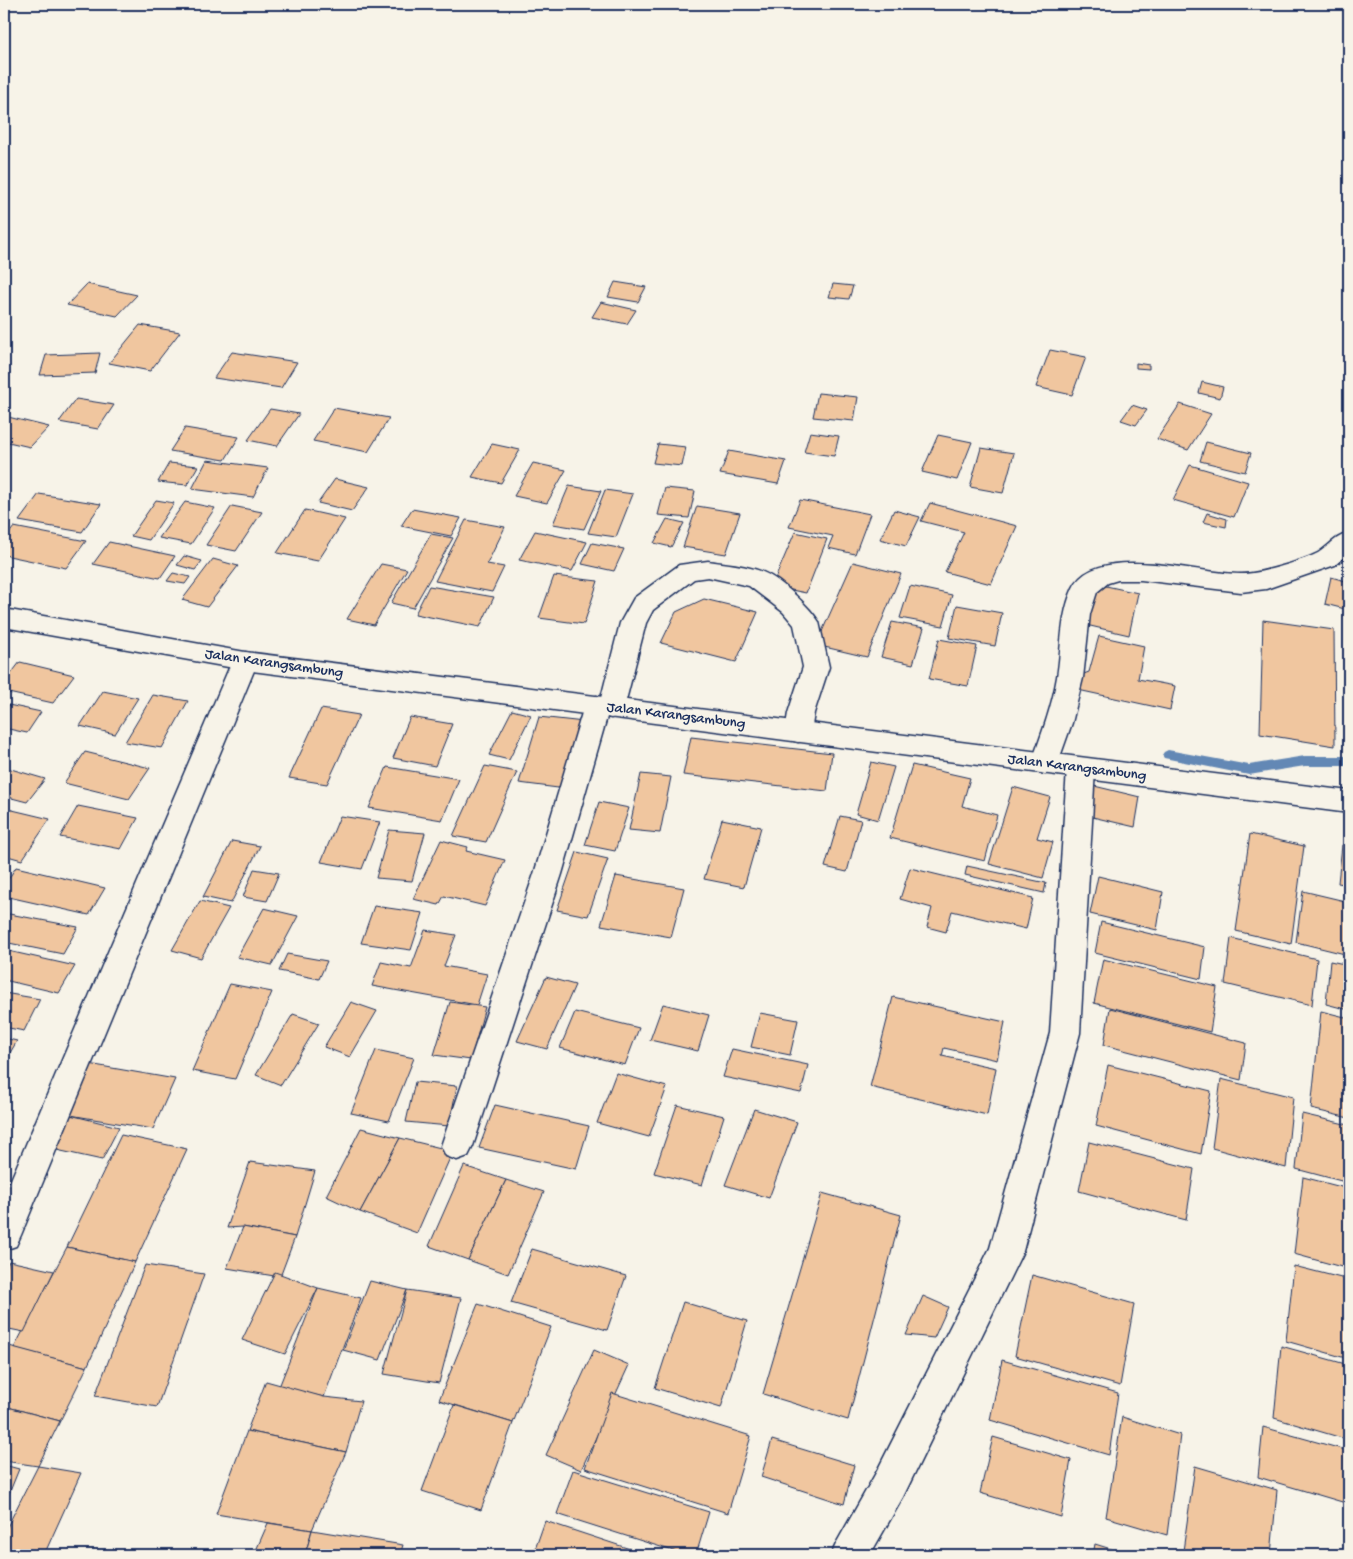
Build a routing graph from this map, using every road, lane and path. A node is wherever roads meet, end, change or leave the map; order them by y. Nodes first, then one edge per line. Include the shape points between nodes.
1 (1349, 541) edge
2 (4, 618) edge
3 (246, 661) junction
4 (608, 701) junction
5 (799, 722) junction
6 (1047, 758) junction
7 (1081, 769) junction
8 (1349, 802) edge
9 (457, 1146) dead end
10 (4, 1235) edge
11 (850, 1555) edge

1 - 6 street via 1326,559 1266,580 1241,583 1117,571 1099,577 1086,588 1077,614 1070,678
2 - 3 street, Jalan Karangsambung
3 - 4 street, Jalan Karangsambung
3 - 10 street
4 - 5 street, Jalan Karangsambung
4 - 5 street via 633,623 643,604 688,570 708,568 757,579 806,622 816,668
4 - 9 street
5 - 6 street, Jalan Karangsambung
6 - 7 street, Jalan Karangsambung
7 - 8 street, Jalan Karangsambung
7 - 11 street via 1065,1032 1006,1251 890,1484

